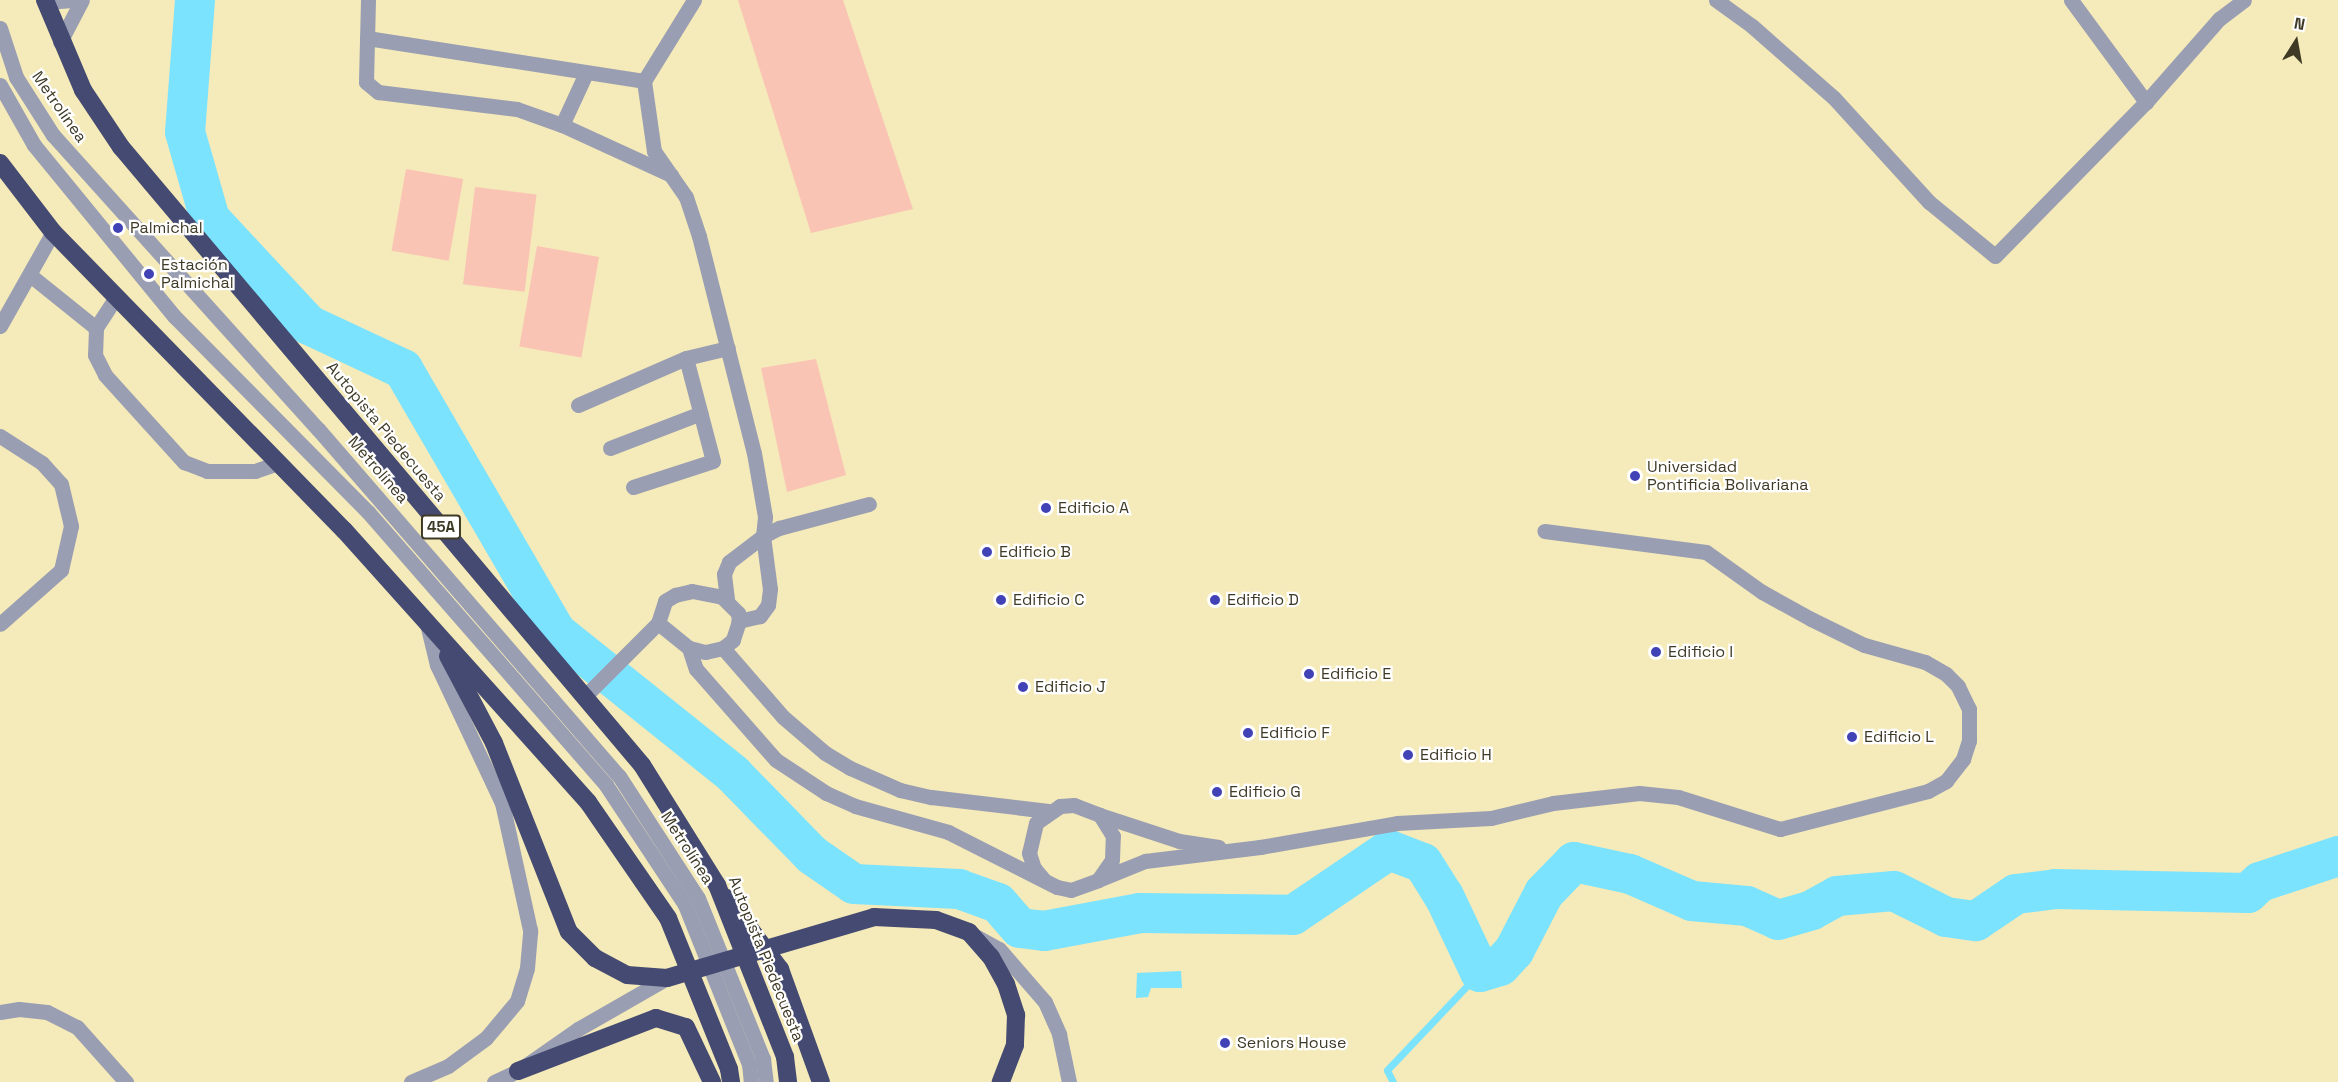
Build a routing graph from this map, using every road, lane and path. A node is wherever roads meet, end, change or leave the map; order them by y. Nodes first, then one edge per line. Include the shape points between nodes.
1 (73, 0) edge
2 (82, 0) edge
3 (368, 0) edge
4 (694, 0) edge
5 (1716, 0) edge
6 (2071, 0) edge
7 (2244, 0) edge
8 (45, 1) edge
9 (0, 28) edge
10 (367, 38) junction
11 (60, 42) junction
12 (586, 73) junction
13 (644, 81) junction
14 (0, 85) edge
15 (2146, 102) junction
16 (562, 125) junction
17 (0, 163) edge
18 (671, 176) junction
19 (53, 232) junction
20 (30, 275) junction
21 (116, 297) junction
22 (0, 326) edge
23 (96, 328) junction
24 (728, 348) junction
25 (686, 358) junction
26 (578, 405) dead end
27 (701, 413) junction
28 (0, 436) edge
29 (610, 448) dead end
30 (278, 463) junction
31 (633, 487) dead end
32 (868, 504) dead end
33 (1544, 531) dead end
34 (763, 537) junction
35 (728, 599) junction
36 (425, 618) junction
37 (739, 621) junction
38 (658, 623) junction
39 (0, 624) edge
40 (689, 648) junction
41 (723, 648) junction
42 (584, 697) junction
43 (1047, 812) junction
44 (1100, 815) junction
45 (1246, 849) junction
46 (1044, 880) junction
47 (1098, 880) junction
48 (717, 885) junction
49 (969, 932) junction
50 (667, 978) junction
51 (0, 1012) edge
52 (518, 1071) junction
53 (126, 1082) edge
54 (411, 1082) edge
55 (494, 1082) edge
56 (712, 1082) edge
57 (731, 1082) edge
58 (751, 1082) edge
59 (766, 1082) edge
60 (788, 1082) edge
61 (821, 1082) edge
62 (1001, 1082) edge
63 (1069, 1082) edge

1 - 8 street
2 - 11 street
3 - 10 street
4 - 13 street
5 - 15 street via 1834,98 1929,202 1995,256
6 - 15 street
7 - 15 street via 2219,19
8 - 11 highway, Autopista Piedecuesta / 45A
9 - 59 street, Metrolínea via 15,77 53,135 318,429 618,776 698,898 763,1059
10 - 12 street
10 - 16 street via 366,82 378,92 517,109
11 - 42 highway, Autopista Piedecuesta / 45A via 83,90 121,147
12 - 13 street
12 - 16 street
13 - 18 street via 654,151
14 - 58 street, Metrolínea via 41,154 174,316 368,512 606,785 685,905 749,1064
16 - 18 street
17 - 19 highway
18 - 24 street via 686,197 699,236
19 - 20 street
19 - 21 highway
20 - 22 street
20 - 23 street
21 - 23 street
21 - 30 highway
23 - 30 street via 95,355 105,375 184,462 207,471 255,471
24 - 25 street
24 - 34 street via 754,453 765,517
25 - 26 street
25 - 27 street
27 - 29 street
27 - 31 street via 713,461
28 - 39 street via 42,463 61,484 71,526 61,570
30 - 36 highway
32 - 34 street via 779,528
33 - 45 street via 1706,552 1762,592 1811,619 1864,645 1925,662 1958,686 1969,709 1969,741 1963,759 1946,781 1928,791 1780,829 1678,796 1639,793 1553,803 1471,821 1397,823
34 - 35 street via 729,562 724,574
34 - 37 street via 770,589 768,605 760,616
35 - 37 street
35 - 38 street via 708,592 675,595 665,601
36 - 50 highway via 495,742 569,932 595,958 627,975
36 - 54 street via 437,665 502,803 530,930 527,968 517,1001 486,1038 448,1066
36 - 57 highway via 588,802 656,899 729,1069
37 - 41 street via 733,640
38 - 40 street
38 - 42 street
40 - 41 street via 705,652
40 - 46 street via 696,669 762,744 826,793 887,818 948,832
41 - 43 street via 783,717 825,753 850,768 900,790 931,797
42 - 48 highway, Autopista Piedecuesta / 45A via 642,765
43 - 44 street via 1074,804
43 - 46 street via 1030,837 1034,868
44 - 45 street via 1179,841
44 - 47 street via 1110,830 1114,848 1109,866
45 - 47 street via 1145,861
46 - 47 street via 1071,890
48 - 60 highway, Autopista Piedecuesta / 45A via 784,1057
48 - 61 highway via 780,969
49 - 50 highway, bridge via 936,920 874,917
49 - 62 highway via 991,957 1006,984 1016,1015 1015,1045
49 - 63 street via 999,949 1045,1002 1059,1034
50 - 52 street via 578,1029
51 - 53 street via 47,1012 77,1027
52 - 55 street
52 - 56 highway via 656,1018 686,1027

